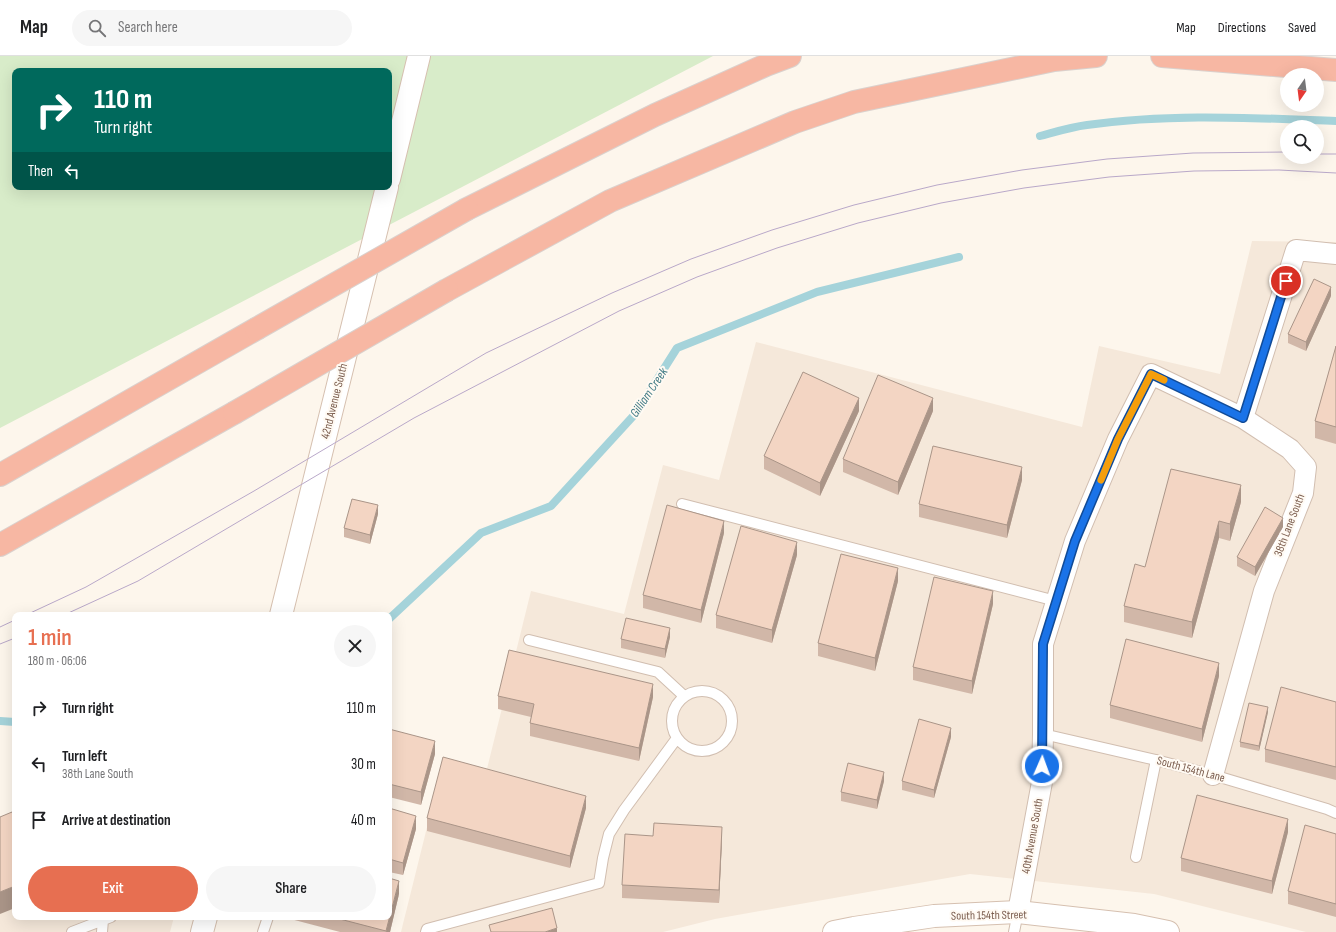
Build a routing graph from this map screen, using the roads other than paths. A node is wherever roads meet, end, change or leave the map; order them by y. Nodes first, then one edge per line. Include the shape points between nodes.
1 (419, 56) edge
2 (790, 56) edge
3 (1096, 56) edge
4 (1162, 56) edge
5 (1336, 70) edge
6 (392, 167) edge
7 (386, 190) edge
8 (1336, 254) edge
9 (1151, 374) joint
10 (1243, 418) junction
11 (0, 475) edge
12 (682, 504) dead end
13 (0, 545) edge
14 (1056, 601) junction
15 (282, 612) edge
16 (529, 640) dead end
17 (684, 696) junction
18 (1043, 734) junction
19 (677, 738) junction
20 (1156, 760) junction
21 (1213, 775) junction
22 (1336, 813) edge
23 (1136, 857) dead end
24 (104, 920) edge
25 (107, 920) edge
26 (205, 920) edge
27 (267, 920) edge
28 (1016, 922) edge
29 (847, 930) edge
30 (72, 932) edge
31 (102, 932) edge
32 (202, 932) edge
33 (263, 932) edge
34 (426, 932) edge
35 (1168, 932) edge

1 - 6 street
2 - 11 highway, bridge via 654,115 467,209
3 - 13 highway, bridge via 1054,60 854,102 795,122 610,201 447,290
4 - 5 highway
7 - 15 street, 42nd Avenue South
8 - 10 street via 1296,250
9 - 10 street, 38th Lane South
9 - 14 street, 40th Avenue South via 1118,439 1075,541
10 - 21 street, 38th Lane South via 1290,449 1306,467 1303,493 1264,591
12 - 14 lane
14 - 18 street, 40th Avenue South via 1043,644
16 - 17 lane via 658,672
17 - 19 lane via 676,705 672,716 672,727
17 - 19 lane via 707,691 718,696 726,704 731,715 731,726 727,738 719,746 708,751 696,751 685,746
18 - 20 lane, South 154th Lane
18 - 28 street, 40th Avenue South via 1042,782
19 - 34 lane via 609,834 600,882 428,929
20 - 21 lane, South 154th Lane
20 - 23 lane
21 - 22 lane, South 154th Lane
24 - 30 lane
25 - 31 lane
26 - 32 street
27 - 33 lane
28 - 29 street, South 154th Street via 934,916
28 - 35 street, South 154th Street via 1134,925

